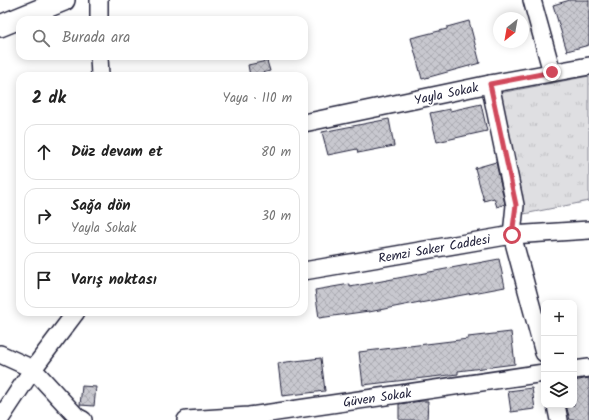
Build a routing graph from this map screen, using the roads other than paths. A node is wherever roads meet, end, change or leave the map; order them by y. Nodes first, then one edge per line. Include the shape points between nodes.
1 (64, 0) edge
2 (99, 0) edge
3 (532, 0) edge
4 (25, 16) edge
5 (99, 16) edge
6 (16, 20) edge
7 (0, 26) edge
8 (99, 60) edge
9 (589, 66) edge
10 (100, 72) edge
11 (552, 72) junction
12 (490, 84) junction
13 (308, 122) edge
14 (589, 230) edge
15 (512, 235) junction
16 (308, 270) edge
17 (73, 316) edge
18 (541, 343) edge
19 (0, 354) edge
20 (589, 368) edge
21 (33, 369) junction
22 (577, 370) edge
23 (541, 373) edge
24 (557, 408) edge
25 (0, 419) edge
26 (83, 420) edge
27 (186, 420) edge
28 (560, 420) edge

1 - 4 main road
2 - 5 street
3 - 11 street
6 - 7 main road
8 - 10 street
9 - 11 street, Yayla Sokak
11 - 12 street, Yayla Sokak
12 - 13 street, Yayla Sokak
12 - 15 street via 516,205
14 - 15 street, Remzi Saker Caddesi
15 - 16 street, Remzi Saker Caddesi
15 - 18 street
17 - 21 street
19 - 21 street
20 - 22 street
21 - 25 street
21 - 26 street via 77,418
23 - 27 street, Güven Sokak via 249,416
24 - 28 street

